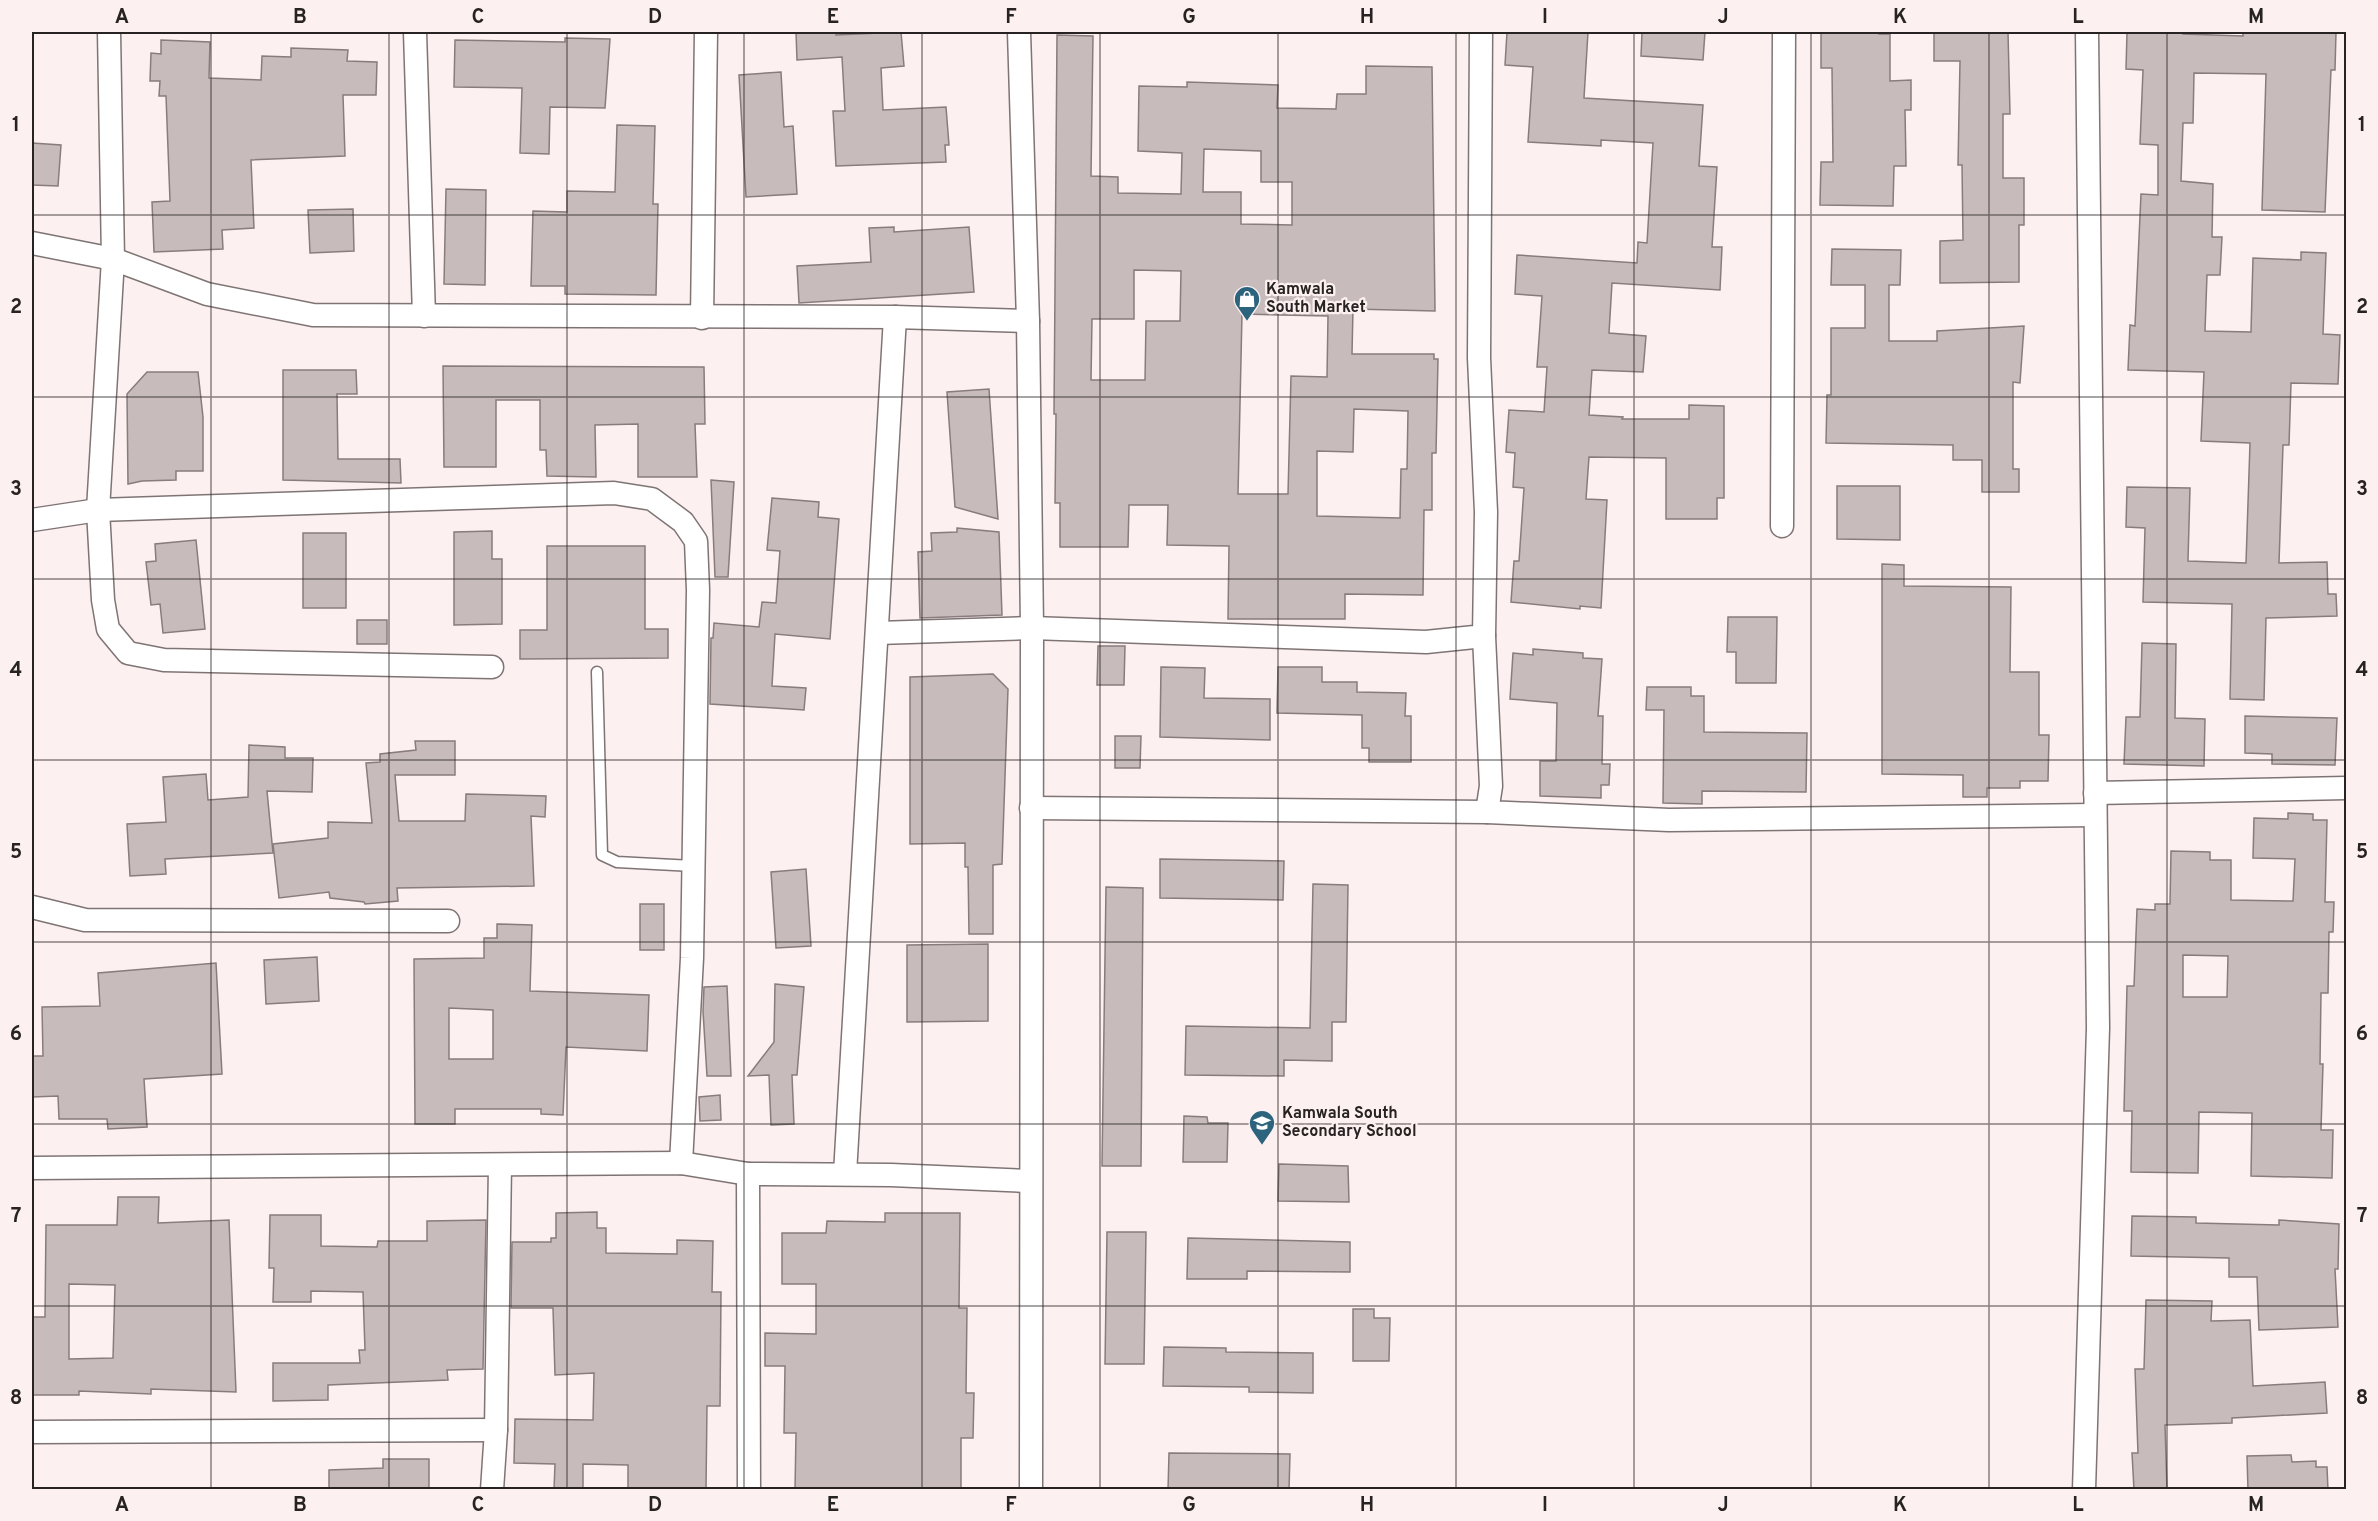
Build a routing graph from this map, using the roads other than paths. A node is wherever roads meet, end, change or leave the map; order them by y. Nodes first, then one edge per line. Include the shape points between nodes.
1 (109, 32) edge
2 (416, 32) edge
3 (706, 32) edge
4 (1019, 32) edge
5 (1481, 32) edge
6 (1784, 32) edge
7 (2087, 32) edge
8 (32, 243) edge
9 (113, 259) junction
10 (424, 316) junction
11 (895, 317) junction
12 (702, 318) junction
13 (1028, 321) junction
14 (98, 510) junction
15 (32, 520) edge
16 (1782, 526) dead end
17 (1032, 628) junction
18 (878, 633) junction
19 (1484, 636) junction
20 (492, 667) dead end
21 (597, 672) dead end
22 (2346, 788) edge
23 (2095, 804) junction
24 (1031, 808) junction
25 (1487, 812) junction
26 (693, 867) junction
27 (32, 907) edge
28 (448, 921) dead end
29 (681, 1163) junction
30 (500, 1165) junction
31 (32, 1168) edge
32 (748, 1174) junction
33 (844, 1174) junction
34 (1030, 1181) junction
35 (496, 1430) junction
36 (32, 1432) edge
37 (492, 1490) edge
38 (749, 1490) edge
39 (1031, 1490) edge
40 (2084, 1490) edge

1 - 9 street
2 - 10 street
3 - 12 street
4 - 13 street
5 - 19 street via 1479,358 1486,512
6 - 16 street
7 - 23 street
8 - 9 street
9 - 10 street via 207,294 313,315
9 - 14 street
10 - 12 street
11 - 12 street
11 - 13 street
11 - 18 street
13 - 17 street
14 - 15 street
14 - 20 street via 108,629 128,652 164,660
14 - 26 street via 614,493 652,499 683,522 696,542
17 - 18 street
17 - 19 street via 1426,642
17 - 24 street
18 - 33 street
19 - 25 street via 1491,786
21 - 26 lane via 602,855 617,862
22 - 23 street
23 - 25 street via 1668,820
23 - 40 street via 2098,1028
24 - 25 street
24 - 34 street
26 - 29 street
27 - 28 street via 85,920
29 - 30 street
29 - 32 street
30 - 31 street
30 - 35 street
32 - 33 street
32 - 38 street
33 - 34 street
34 - 39 street
35 - 36 street
35 - 37 street

